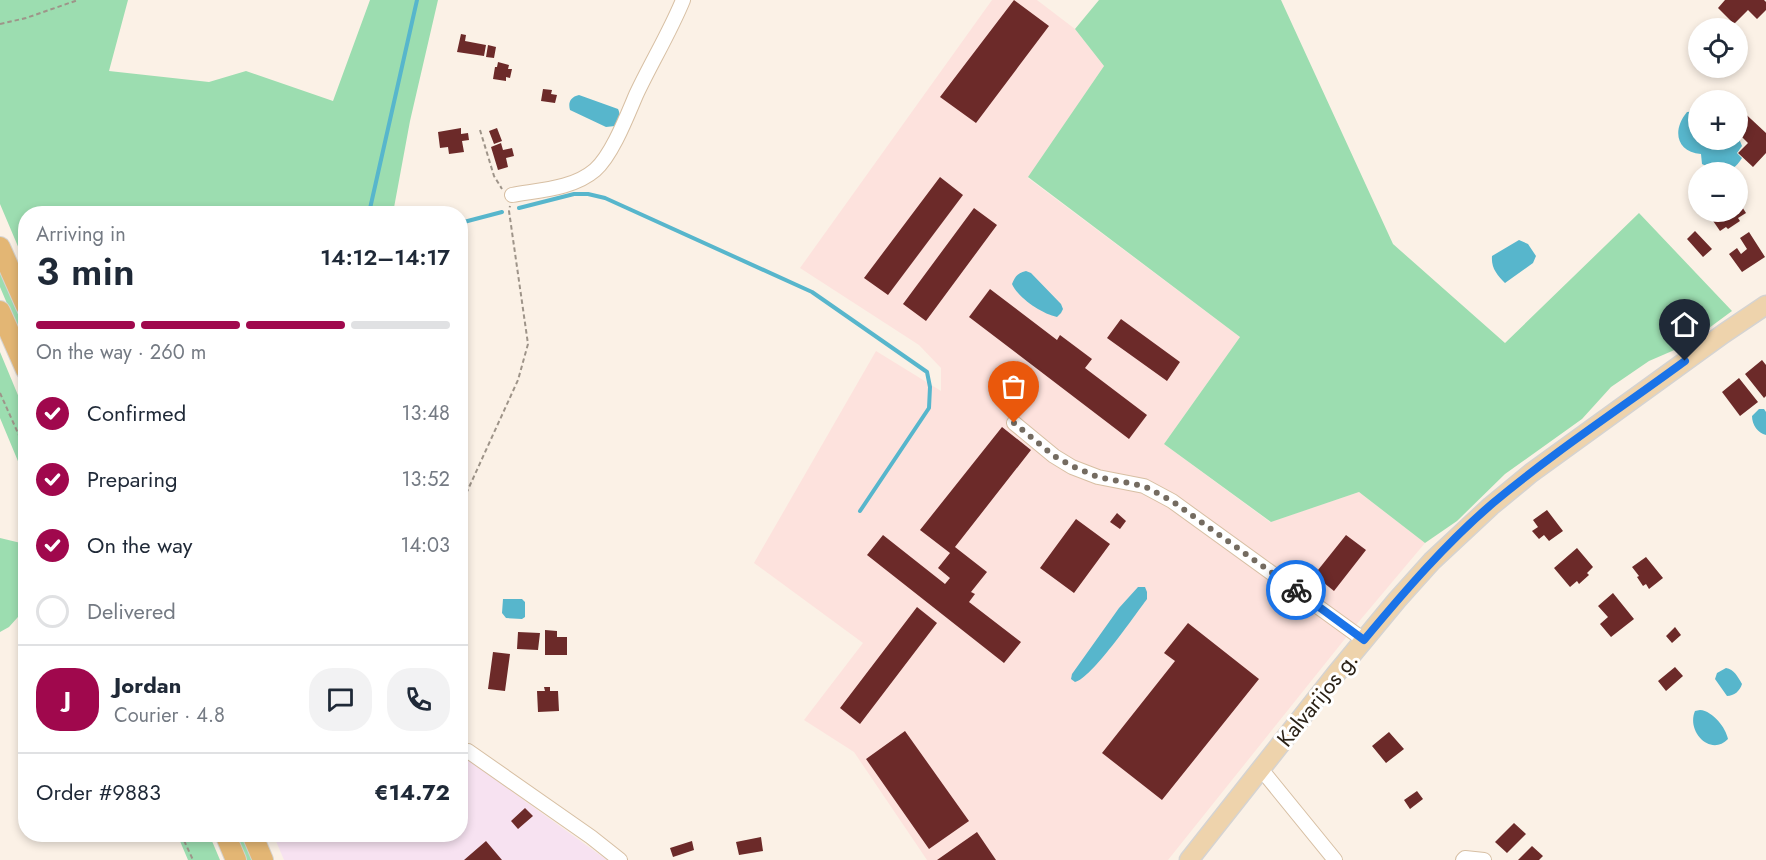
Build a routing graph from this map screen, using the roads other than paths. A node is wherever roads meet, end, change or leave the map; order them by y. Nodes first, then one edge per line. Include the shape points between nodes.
1 (683, 0) edge
2 (512, 195) road end
3 (0, 247) edge
4 (18, 288) edge
5 (1766, 305) edge
6 (0, 311) edge
7 (18, 352) edge
8 (1014, 423) dead end
9 (1364, 640) junction
10 (468, 751) dead end
11 (1261, 769) junction
12 (228, 842) edge
13 (255, 842) edge
14 (236, 860) edge
15 (263, 860) edge
16 (620, 860) edge
17 (1190, 860) edge
18 (1335, 860) edge
19 (1463, 860) edge
20 (1484, 860) edge

1 - 2 street via 623,125 596,170 561,186
3 - 4 highway
5 - 9 main road, Kalvarijos g. via 1564,448 1493,504 1432,561
6 - 7 highway
8 - 9 street via 1072,466 1098,477 1144,486 1172,501
9 - 11 main road, Kalvarijos g.
10 - 16 street
11 - 17 main road, Kalvarijos g.
11 - 18 street
12 - 14 highway
13 - 15 highway
19 - 20 street

